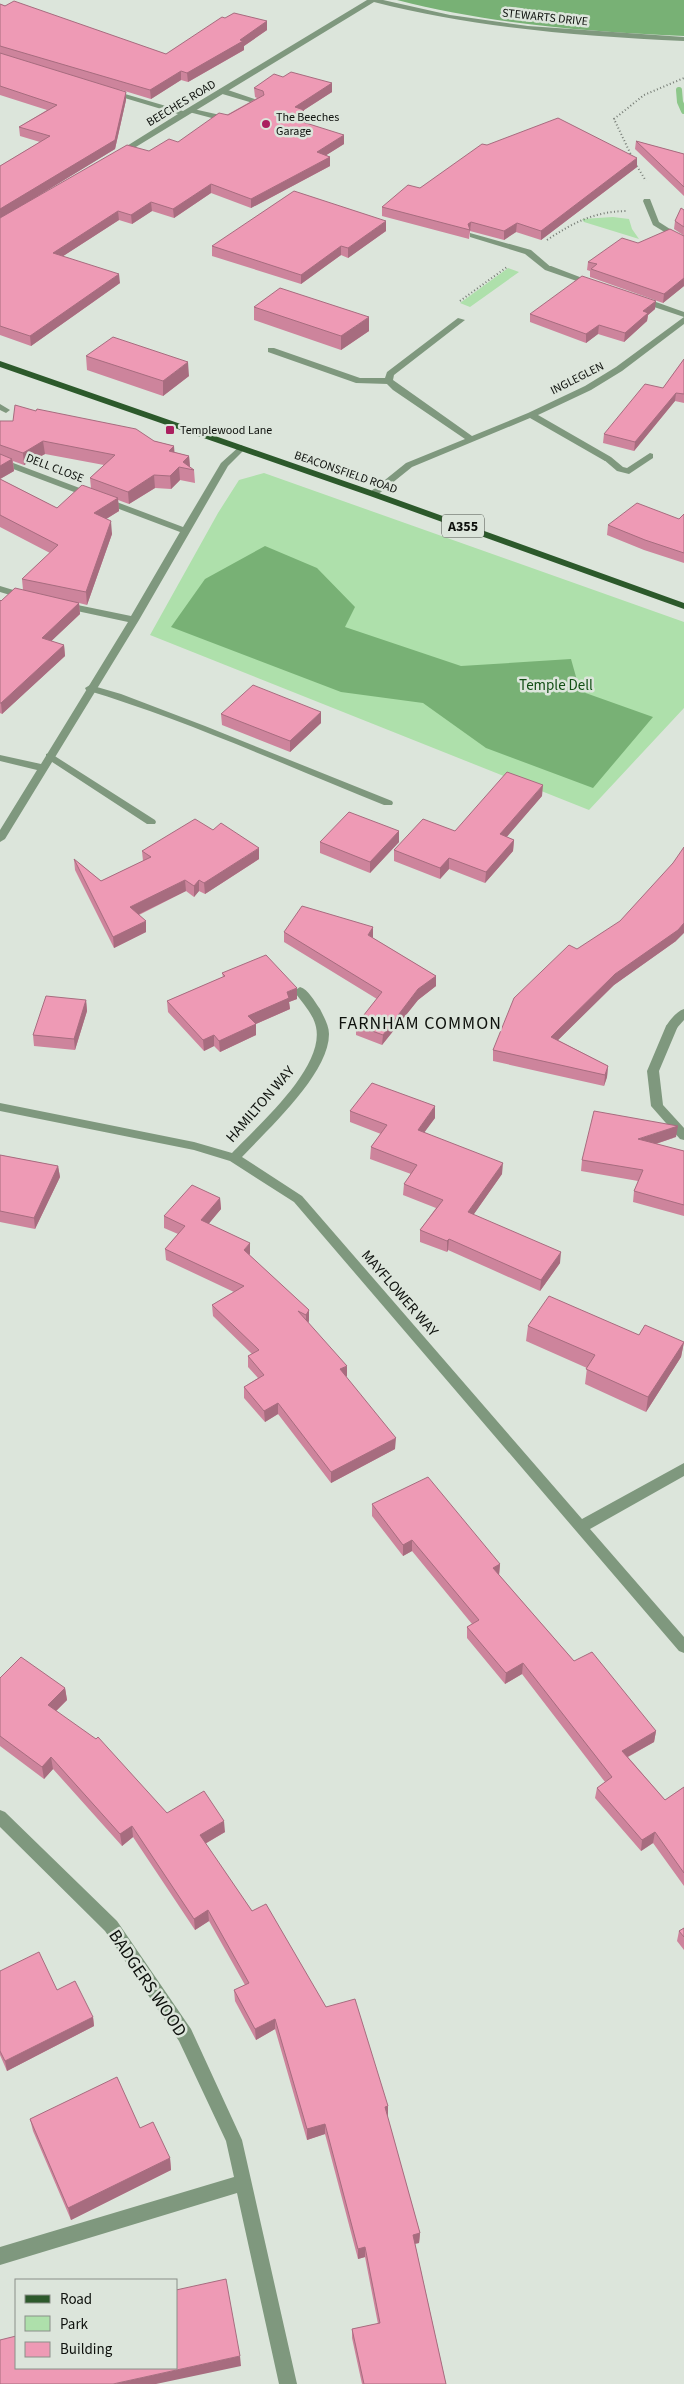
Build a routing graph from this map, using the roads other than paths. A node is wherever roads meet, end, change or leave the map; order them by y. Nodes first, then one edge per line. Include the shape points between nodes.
1 (374, 0) edge
2 (684, 39) edge
3 (102, 88) edge
4 (222, 91) junction
5 (243, 111) edge
6 (189, 112) junction
7 (235, 116) edge
8 (110, 159) edge
9 (647, 201) road end
10 (473, 235) edge
11 (684, 242) edge
12 (602, 287) edge
13 (630, 296) edge
14 (684, 315) edge
15 (460, 320) dead end
16 (684, 320) edge
17 (271, 350) dead end
18 (0, 364) edge
19 (388, 380) junction
20 (531, 414) junction
21 (471, 439) junction
22 (241, 448) junction
23 (650, 456) dead end
24 (0, 461) edge
25 (373, 494) junction
26 (185, 531) junction
27 (0, 589) edge
28 (684, 606) edge
29 (134, 620) junction
30 (90, 688) junction
31 (50, 756) junction
32 (0, 758) edge
33 (43, 768) junction
34 (388, 803) dead end
35 (151, 822) dead end
36 (0, 839) edge
37 (300, 990) dead end
38 (684, 1013) edge
39 (0, 1108) edge
40 (684, 1136) edge
41 (234, 1158) junction
42 (684, 1469) edge
43 (581, 1527) junction
44 (684, 1647) edge
45 (0, 1817) edge
46 (244, 2182) junction
47 (0, 2256) edge
48 (288, 2384) edge

1 - 2 street, STEWARTS DRIVE via 423,13 543,29
1 - 4 street, BEECHES ROAD
3 - 6 street
4 - 5 street via 259,102
4 - 6 street, BEECHES ROAD
6 - 7 street via 227,120
6 - 8 street, BEECHES ROAD
9 - 11 street via 656,223
10 - 12 street via 528,252 548,268
13 - 14 street
15 - 19 street via 390,374
16 - 20 street, INGLEGLEN via 620,369 588,388
17 - 19 street via 359,381
18 - 22 main road, BEACONSFIELD ROAD / A355
19 - 21 street
20 - 21 street, INGLEGLEN
20 - 23 street via 620,469 629,471
21 - 25 street, INGLEGLEN via 409,465
22 - 25 main road, BEACONSFIELD ROAD / A355
22 - 26 street via 224,465
24 - 26 street, DELL CLOSE
25 - 28 main road, BEACONSFIELD ROAD / A355
26 - 29 street
27 - 29 street
29 - 30 street
30 - 31 street
30 - 34 street via 193,725
31 - 33 street
31 - 35 street
32 - 33 street
33 - 36 street
37 - 41 street, HAMILTON WAY via 321,1025 320,1051 305,1080
38 - 40 street via 672,1026 653,1071 657,1106
39 - 41 street, MAYFLOWER WAY via 194,1146
41 - 43 street, MAYFLOWER WAY via 298,1199
42 - 43 street
43 - 44 street, MAYFLOWER WAY
45 - 46 street, BADGERS WOOD via 112,1926 179,2028 234,2140
46 - 47 street
46 - 48 street, BADGERS WOOD

